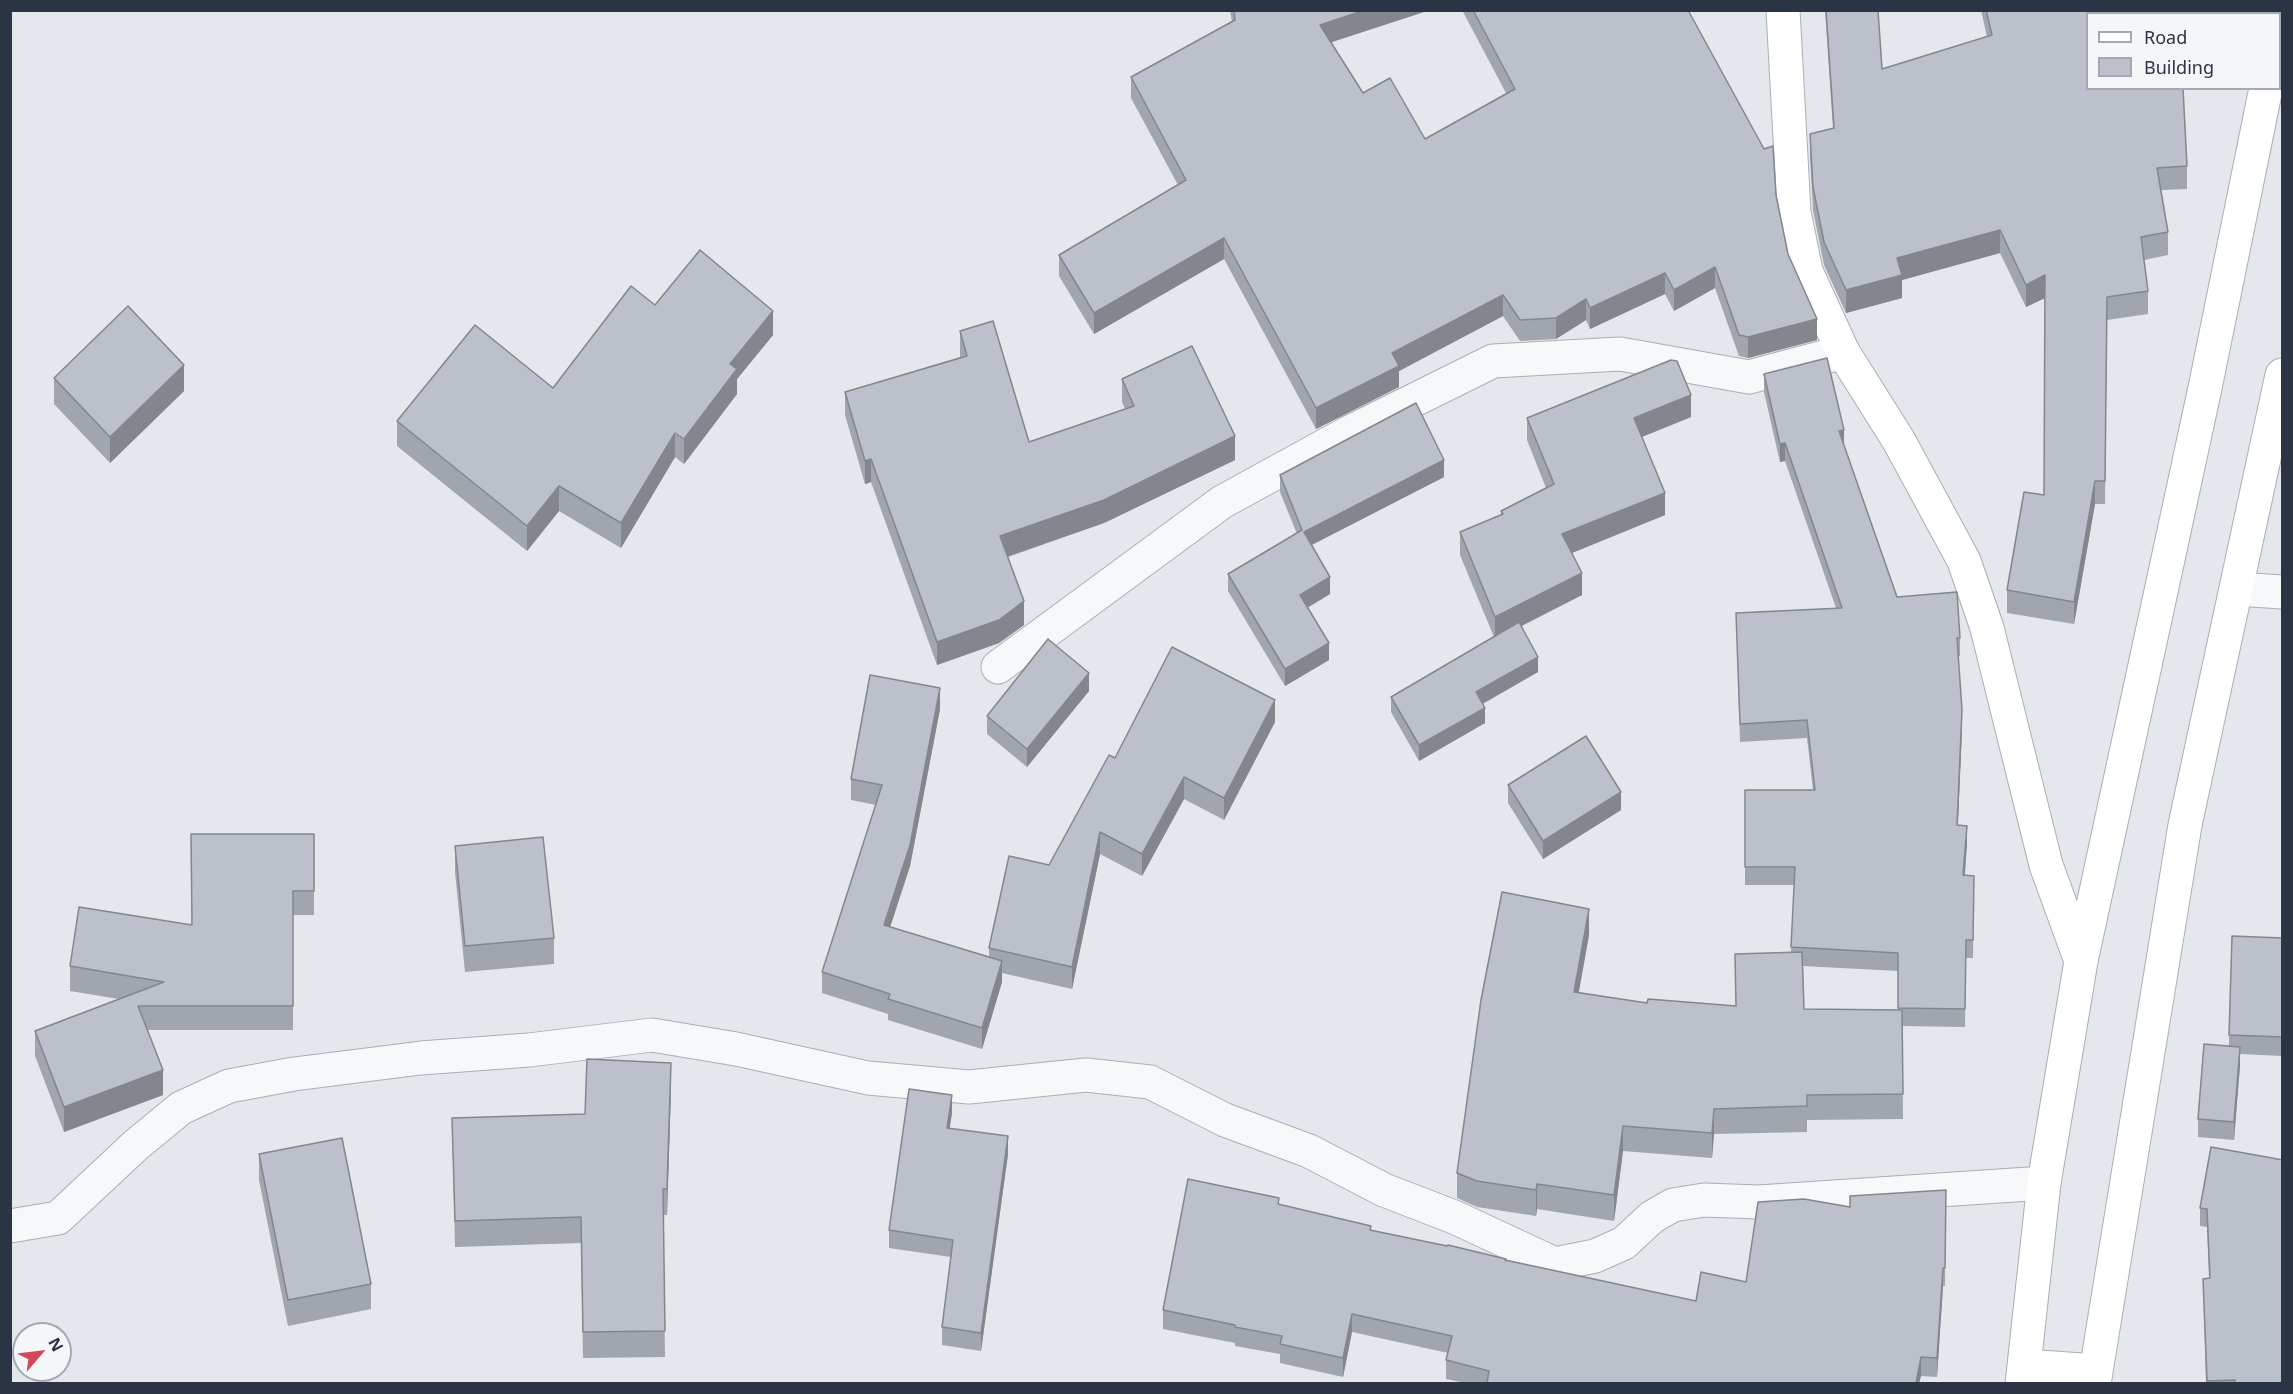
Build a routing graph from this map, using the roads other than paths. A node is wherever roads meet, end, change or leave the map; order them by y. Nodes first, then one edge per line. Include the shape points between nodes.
1 (1782, 10) edge
2 (2266, 90) edge
3 (1843, 352) junction
4 (2283, 375) edge
5 (2237, 589) junction
6 (2283, 592) edge
7 (998, 667) dead end
8 (2081, 961) junction
9 (2044, 1183) junction
10 (10, 1226) edge
11 (2024, 1375) edge
12 (2095, 1377) edge

1 - 3 street via 1794,212 1806,271
2 - 8 street
3 - 7 street via 1749,377 1620,354 1493,361 1348,433 1222,502
3 - 8 street via 1899,441 1964,561 1987,628 2046,865
4 - 5 street
5 - 6 street
5 - 12 street via 2185,825
8 - 9 street
9 - 10 street via 1759,1202 1704,1200 1673,1205 1652,1217 1624,1242 1595,1256 1555,1264 1454,1217 1384,1190 1309,1151 1225,1120 1149,1082 1086,1075 969,1087 868,1078 652,1035 421,1058 229,1086 181,1108 58,1218
9 - 11 street
11 - 12 street

